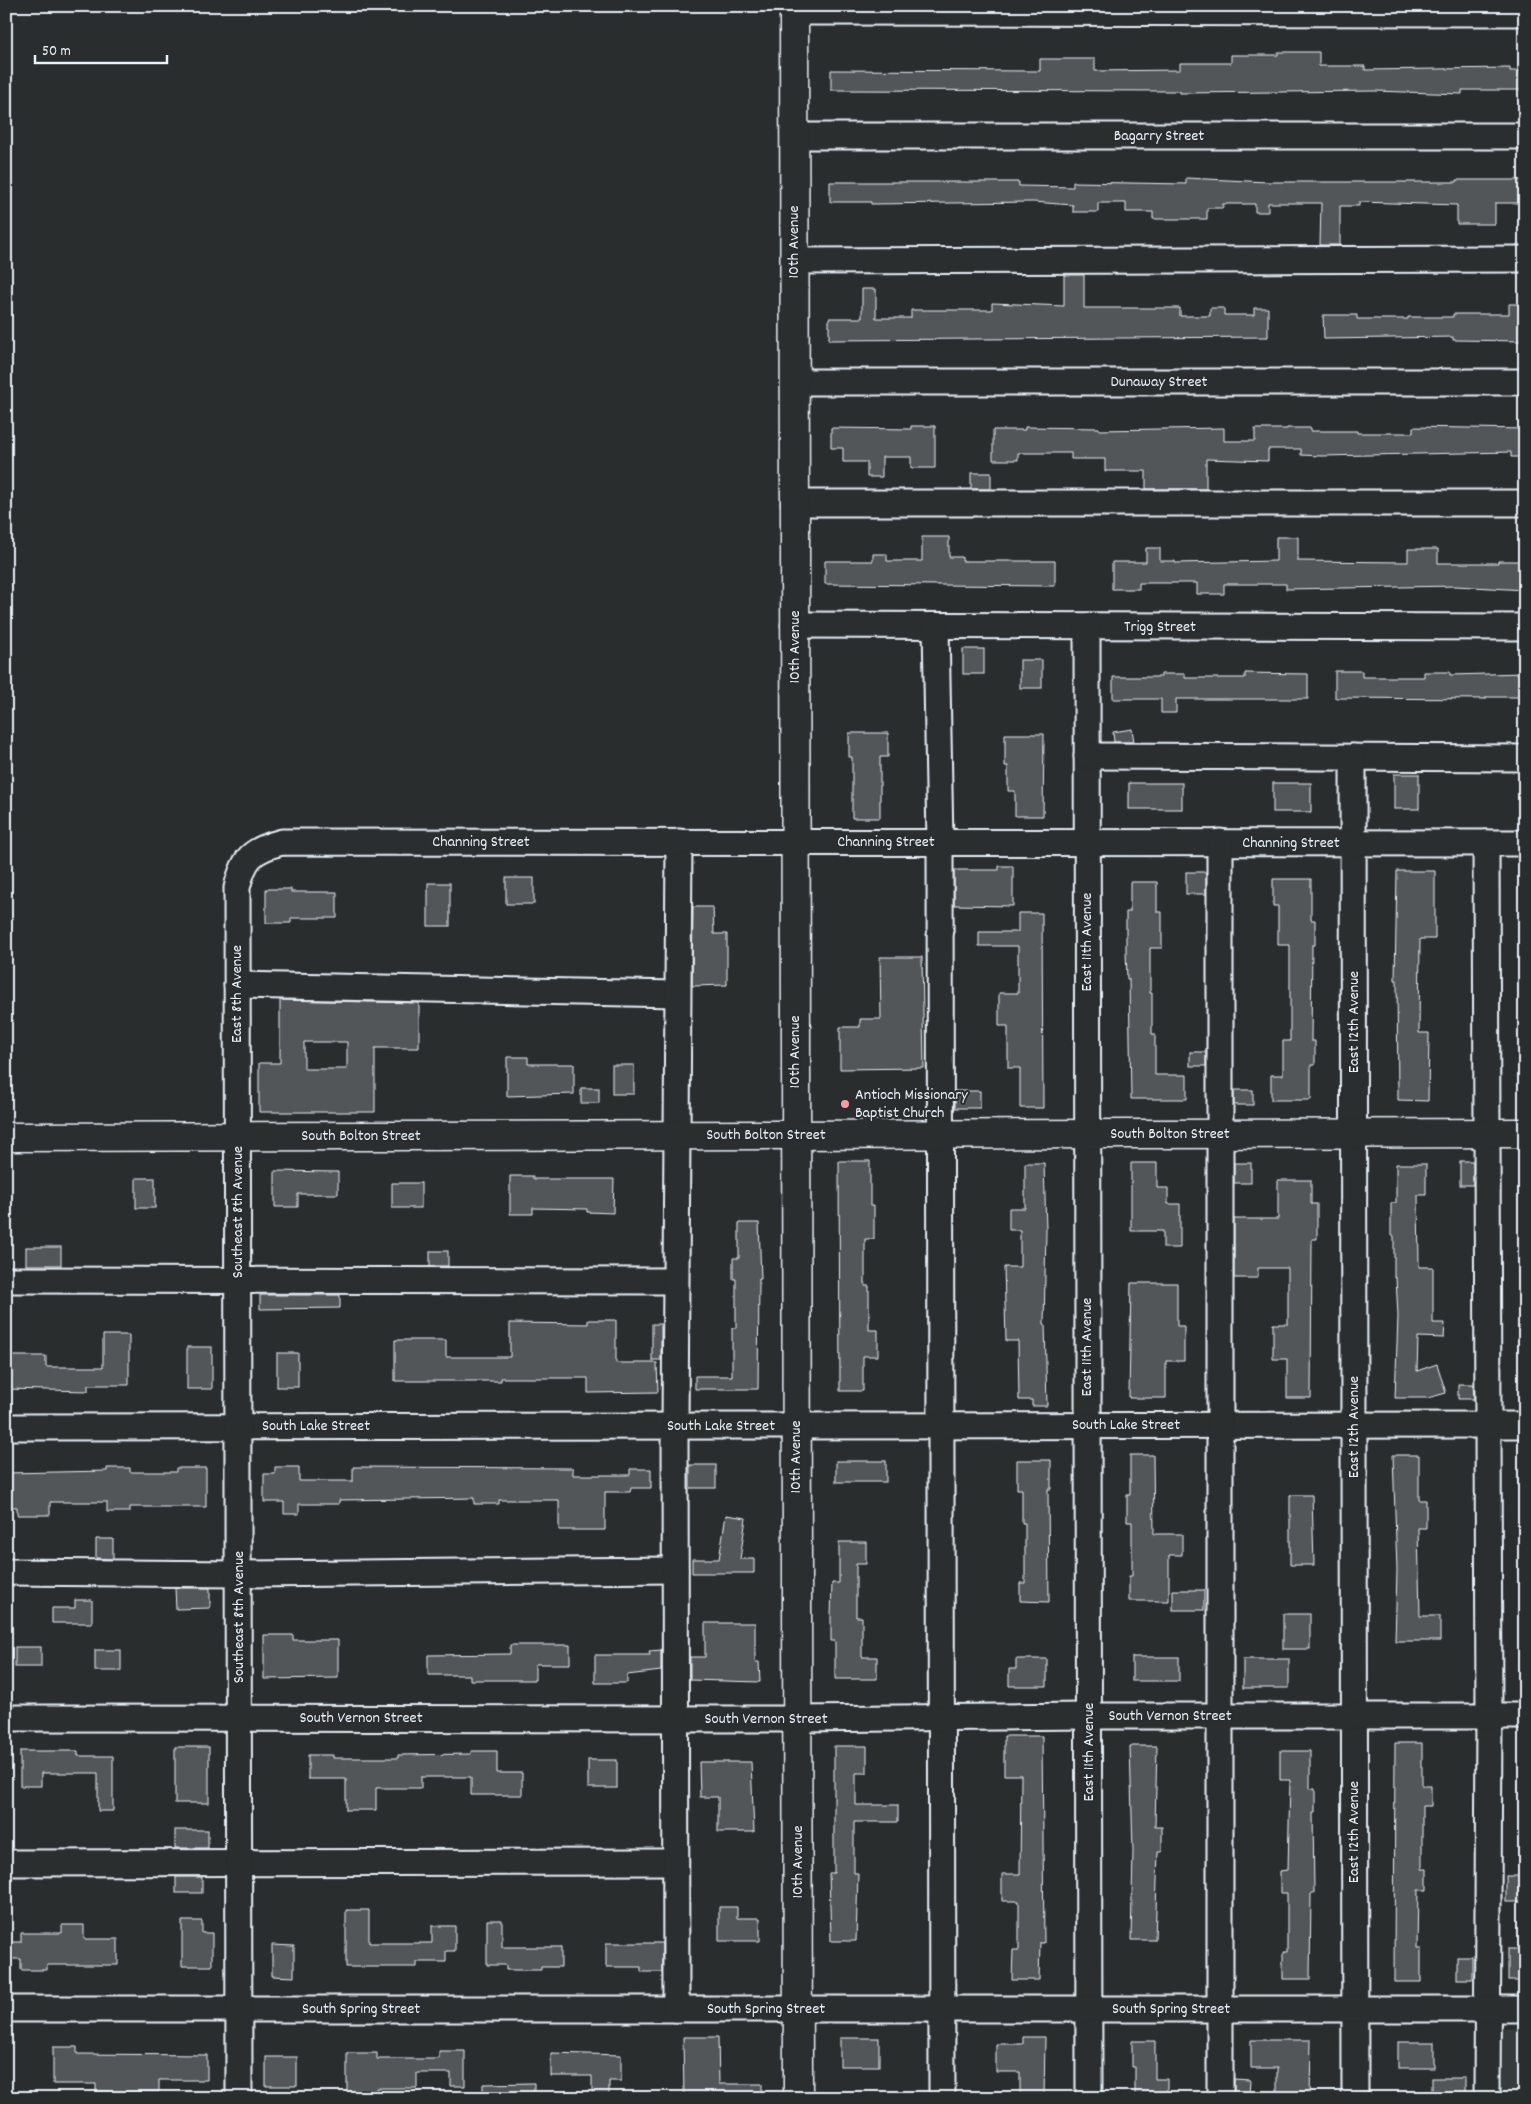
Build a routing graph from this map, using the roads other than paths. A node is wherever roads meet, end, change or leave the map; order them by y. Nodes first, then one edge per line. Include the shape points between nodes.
1 (794, 9) edge
2 (1525, 13) edge
3 (794, 136) junction
4 (1525, 136) edge
5 (1525, 259) edge
6 (794, 261) junction
7 (794, 382) junction
8 (1525, 382) edge
9 (1525, 503) edge
10 (794, 504) junction
11 (794, 625) junction
12 (936, 626) junction
13 (1087, 627) junction
14 (1525, 627) edge
15 (1087, 756) junction
16 (1353, 757) junction
17 (1525, 758) edge
18 (679, 842) junction
19 (795, 842) junction
20 (940, 842) junction
21 (1087, 842) junction
22 (1220, 842) junction
23 (1353, 843) junction
24 (1486, 843) junction
25 (1525, 843) edge
26 (251, 855) joint
27 (238, 985) junction
28 (677, 994) junction
29 (1088, 1133) junction
30 (1486, 1133) junction
31 (1525, 1133) edge
32 (940, 1134) junction
33 (1219, 1134) junction
34 (1354, 1134) junction
35 (676, 1135) junction
36 (795, 1135) junction
37 (238, 1136) junction
38 (6, 1137) edge
39 (6, 1280) edge
40 (239, 1281) junction
41 (675, 1281) junction
42 (1354, 1424) junction
43 (796, 1425) junction
44 (943, 1425) junction
45 (1219, 1425) junction
46 (1488, 1425) junction
47 (1525, 1425) edge
48 (675, 1426) junction
49 (1087, 1426) junction
50 (6, 1427) edge
51 (239, 1427) junction
52 (675, 1570) junction
53 (6, 1572) edge
54 (239, 1574) junction
55 (1089, 1716) junction
56 (1220, 1716) junction
57 (1354, 1716) junction
58 (1489, 1716) junction
59 (1525, 1716) edge
60 (6, 1718) edge
61 (238, 1718) junction
62 (942, 1718) junction
63 (675, 1719) junction
64 (797, 1720) junction
65 (675, 1862) junction
66 (239, 1863) junction
67 (6, 1864) edge
68 (6, 2009) edge
69 (239, 2009) junction
70 (676, 2009) junction
71 (798, 2009) junction
72 (942, 2009) junction
73 (1089, 2009) junction
74 (1220, 2009) junction
75 (1354, 2009) junction
76 (1486, 2009) junction
77 (1525, 2009) edge
78 (239, 2098) edge
79 (798, 2098) edge
80 (942, 2098) edge
81 (1089, 2098) edge
82 (1220, 2098) edge
83 (1355, 2098) edge
84 (1487, 2098) edge

1 - 2 street
1 - 3 main road, 10th Avenue
3 - 4 street, Bagarry Street
3 - 6 main road, 10th Avenue
5 - 6 street
6 - 7 main road, 10th Avenue
7 - 8 street, Dunaway Street
7 - 10 main road, 10th Avenue
9 - 10 street
10 - 11 main road, 10th Avenue
11 - 12 street, Trigg Street
11 - 19 main road, 10th Avenue
12 - 13 street, Trigg Street
12 - 20 street
13 - 14 street, Trigg Street
13 - 15 street, East 11th Avenue
15 - 16 street
15 - 21 street, East 11th Avenue
16 - 17 street
16 - 23 street, East 12th Avenue
18 - 19 street, Channing Street
18 - 26 street, Channing Street via 282,842
18 - 28 street
19 - 20 street, Channing Street
19 - 36 main road, 10th Avenue
20 - 21 street, Channing Street
20 - 32 street
21 - 22 street, Channing Street
21 - 29 street, East 11th Avenue
22 - 23 street, Channing Street
22 - 33 street
23 - 24 street, Channing Street
23 - 34 street, East 12th Avenue
24 - 25 street, Channing Street
24 - 30 street
26 - 27 street, East 8th Avenue via 242,869 237,888
27 - 28 street
27 - 37 street, East 8th Avenue
28 - 35 street
29 - 32 main road, South Bolton Street
29 - 33 main road, South Bolton Street
29 - 49 street, East 11th Avenue
30 - 31 main road, South Bolton Street
30 - 34 main road, South Bolton Street
30 - 46 street
32 - 36 main road, South Bolton Street
32 - 44 street
33 - 34 main road, South Bolton Street
33 - 45 street
34 - 42 street, East 12th Avenue
35 - 36 main road, South Bolton Street
35 - 37 main road, South Bolton Street
35 - 41 street
36 - 43 main road, 10th Avenue
37 - 38 main road, South Bolton Street
37 - 40 street, Southeast 8th Avenue
39 - 40 street
40 - 41 street
40 - 51 street, Southeast 8th Avenue
41 - 48 street
42 - 45 street, South Lake Street
42 - 46 street, South Lake Street
42 - 57 street, East 12th Avenue
43 - 44 street, South Lake Street
43 - 48 street, South Lake Street
43 - 64 main road, 10th Avenue
44 - 49 street, South Lake Street
44 - 62 street
45 - 49 street, South Lake Street
45 - 56 street
46 - 47 street, South Lake Street
46 - 58 street
48 - 51 street, South Lake Street
48 - 52 street
49 - 55 street, East 11th Avenue
50 - 51 street, South Lake Street
51 - 54 street, Southeast 8th Avenue
52 - 54 street
52 - 63 street
53 - 54 street
54 - 61 street, Southeast 8th Avenue
55 - 56 street, South Vernon Street
55 - 62 street, South Vernon Street
55 - 73 street, East 11th Avenue
56 - 57 street, South Vernon Street
56 - 74 street
57 - 58 street, South Vernon Street
57 - 75 street, East 12th Avenue
58 - 59 street, South Vernon Street
58 - 76 street
60 - 61 street, South Vernon Street
61 - 63 street, South Vernon Street
61 - 66 street, Southeast 8th Avenue
62 - 64 street, South Vernon Street
62 - 72 street
63 - 64 street, South Vernon Street
63 - 65 street
64 - 71 main road, 10th Avenue
65 - 66 street
65 - 70 street
66 - 67 street
66 - 69 street, Southeast 8th Avenue
68 - 69 street, South Spring Street
69 - 70 street, South Spring Street
69 - 78 street, Southeast 8th Avenue
70 - 71 street, South Spring Street
71 - 72 street, South Spring Street
71 - 79 main road, 10th Avenue
72 - 73 street, South Spring Street
72 - 80 street
73 - 74 street, South Spring Street
73 - 81 street, East 11th Avenue
74 - 75 street, South Spring Street
74 - 82 street
75 - 76 street, South Spring Street
75 - 83 street, East 12th Avenue
76 - 77 street, South Spring Street
76 - 84 street

